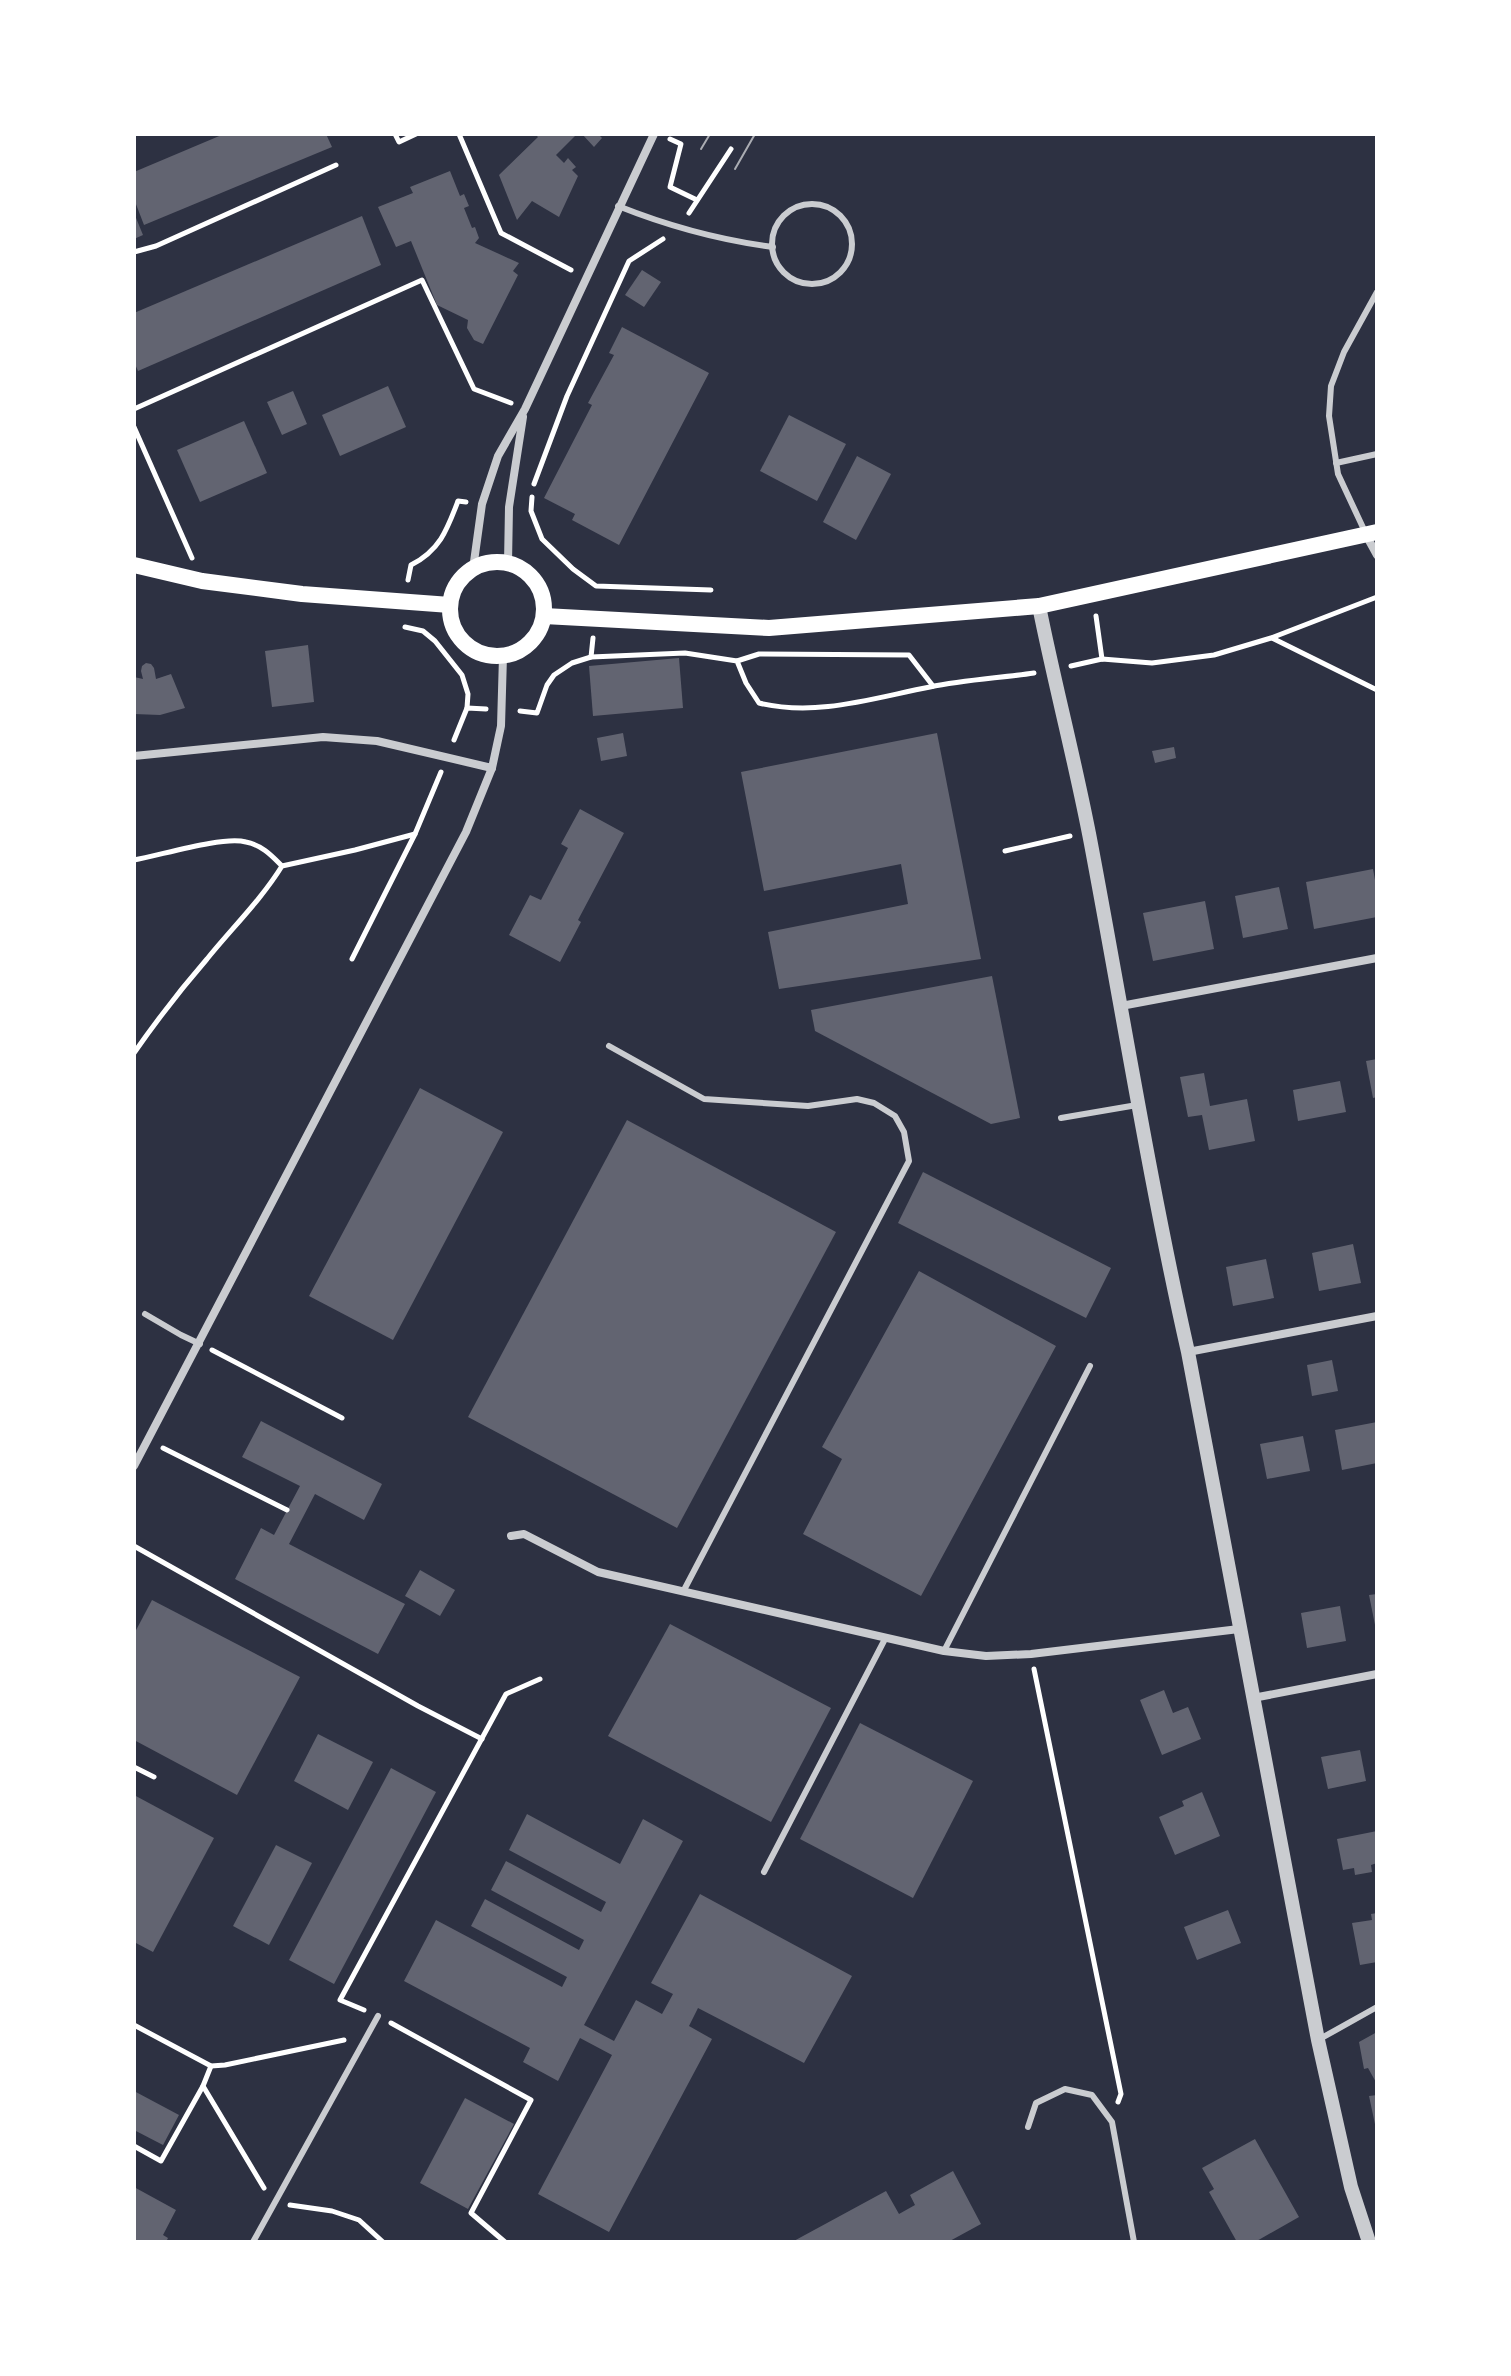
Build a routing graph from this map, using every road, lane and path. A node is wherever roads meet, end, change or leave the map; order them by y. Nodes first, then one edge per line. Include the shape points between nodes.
1 (395, 134) edge
2 (416, 134) edge
3 (459, 134) edge
4 (654, 134) edge
5 (660, 134) edge
6 (731, 149) dead end
7 (336, 165) dead end
8 (697, 200) junction
9 (618, 206) junction
10 (679, 228) junction
11 (773, 247) junction
12 (134, 252) edge
13 (585, 277) junction
14 (1377, 292) edge
15 (134, 409) edge
16 (525, 409) junction
17 (134, 427) edge
18 (1377, 454) edge
19 (1336, 463) junction
20 (1372, 533) edge
21 (1377, 555) edge
22 (508, 563) junction
23 (134, 565) edge
24 (473, 569) junction
25 (202, 581) junction
26 (711, 590) dead end
27 (1094, 596) junction
28 (1377, 597) edge
29 (450, 605) junction
30 (1039, 606) junction
31 (544, 616) junction
32 (1271, 638) junction
33 (503, 656) junction
34 (1102, 659) junction
35 (737, 661) junction
36 (1052, 671) junction
37 (933, 686) junction
38 (1377, 690) edge
39 (502, 709) junction
40 (537, 713) dead end
41 (134, 756) edge
42 (446, 758) junction
43 (492, 768) junction
44 (1089, 832) junction
45 (415, 834) junction
46 (1005, 851) dead end
47 (134, 860) edge
48 (282, 866) junction
49 (1377, 958) edge
50 (352, 959) dead end
51 (1121, 1006) junction
52 (609, 1046) dead end
53 (134, 1053) edge
54 (1137, 1105) junction
55 (1061, 1118) dead end
56 (145, 1314) dead end
57 (1377, 1316) edge
58 (200, 1344) junction
59 (1188, 1352) junction
60 (1090, 1366) dead end
61 (342, 1418) dead end
62 (148, 1440) junction
63 (134, 1466) edge
64 (287, 1510) dead end
65 (511, 1536) dead end
66 (134, 1546) edge
67 (684, 1590) junction
68 (1239, 1629) junction
69 (885, 1639) junction
70 (944, 1651) junction
71 (1031, 1654) junction
72 (1377, 1674) edge
73 (540, 1679) dead end
74 (1253, 1698) junction
75 (482, 1739) junction
76 (134, 1767) edge
77 (154, 1777) dead end
78 (764, 1872) dead end
79 (1377, 2007) edge
80 (378, 2016) junction
81 (134, 2025) edge
82 (346, 2039) dead end
83 (1318, 2040) junction
84 (211, 2066) junction
85 (203, 2086) junction
86 (1112, 2122) junction
87 (1028, 2127) dead end
88 (134, 2146) edge
89 (273, 2203) junction
90 (253, 2242) edge
91 (383, 2242) edge
92 (505, 2242) edge
93 (1134, 2242) edge
94 (1369, 2242) edge

1 - 2 path via 399,142
3 - 13 path via 501,233
4 - 9 street
5 - 8 path via 681,144 670,187
6 - 8 path
7 - 12 path
8 - 10 path
9 - 10 lane
9 - 13 street
10 - 11 lane
10 - 26 path via 629,261 535,478 531,511 542,539 596,586
11 - 11 lane via 784,272 811,284 843,270 851,255 851,234 829,208 811,205 794,209 781,220
13 - 16 street
14 - 19 lane via 1331,386
15 - 16 path via 422,280 474,389
16 - 22 street via 509,507
16 - 24 street via 498,456 482,504
17 - 25 path
18 - 19 lane
19 - 20 lane
20 - 21 street
20 - 27 main road
22 - 24 main road
22 - 31 main road via 521,568 540,588
23 - 25 main road
24 - 29 main road via 462,578
25 - 29 main road
27 - 30 main road
27 - 34 path
28 - 32 path
29 - 33 main road via 452,622 465,643 486,655
30 - 31 main road via 769,628
30 - 36 street
31 - 33 main road via 531,643
32 - 34 path via 1214,655 1152,663
32 - 38 path
33 - 39 street
34 - 36 path
35 - 37 path via 759,654 909,655
35 - 37 path via 759,703 781,709 838,707
35 - 40 path via 685,653 591,657 554,675
36 - 37 path
36 - 44 street
39 - 42 path via 467,708
39 - 43 street
41 - 42 street via 323,737 377,741
42 - 43 street
42 - 45 path
43 - 58 street via 466,832
44 - 46 path
44 - 51 street
45 - 48 path
45 - 50 path
47 - 48 path via 246,841 266,850
48 - 53 path
49 - 51 street
51 - 54 street
52 - 67 lane via 704,1099 808,1106 857,1099 874,1103 895,1116 909,1161
54 - 55 lane
54 - 59 street
56 - 58 lane
57 - 59 street
58 - 61 path
58 - 62 street
59 - 68 street
60 - 70 lane
62 - 63 street
62 - 64 path
65 - 67 street via 524,1534 598,1572
66 - 75 path
67 - 69 street
68 - 71 street
68 - 74 street
69 - 70 street
69 - 78 lane
70 - 71 street
71 - 86 path via 1121,2094
72 - 74 street
73 - 75 path via 506,1694
74 - 83 street
75 - 80 path via 340,2000
76 - 77 path
79 - 83 lane
80 - 89 lane
80 - 92 path via 531,2100 471,2213
81 - 84 path
82 - 84 path
83 - 94 street
84 - 85 path
85 - 88 path via 161,2161
85 - 89 path
86 - 87 lane via 1092,2095 1065,2089 1036,2103
86 - 93 lane
89 - 90 lane
89 - 91 path via 359,2220

